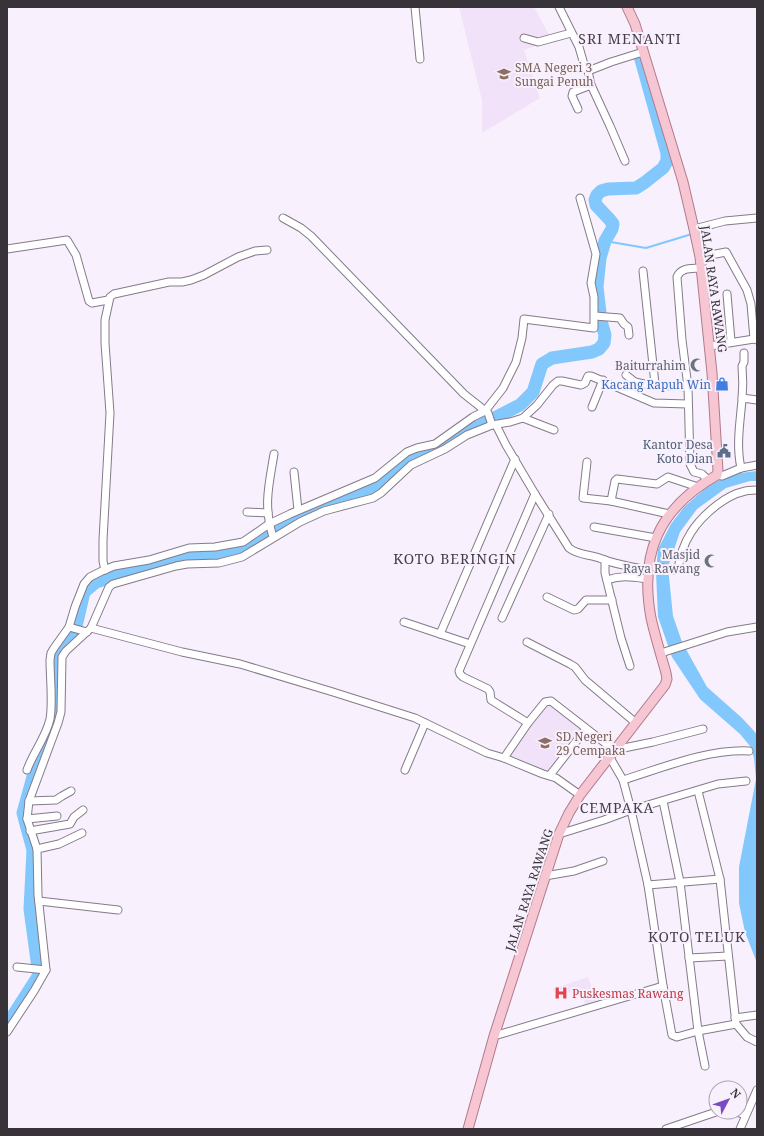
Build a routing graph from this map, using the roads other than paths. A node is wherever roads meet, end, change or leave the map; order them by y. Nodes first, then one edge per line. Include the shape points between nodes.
1 (415, 7) edge
2 (559, 7) edge
3 (627, 7) edge
4 (571, 33) junction
5 (524, 38) dead end
6 (640, 53) junction
7 (420, 59) dead end
8 (588, 72) junction
9 (591, 85) junction
10 (578, 109) dead end
11 (625, 161) dead end
12 (580, 198) dead end
13 (283, 218) dead end
14 (757, 218) edge
15 (694, 230) junction
16 (7, 249) edge
17 (267, 250) dead end
18 (700, 257) junction
19 (701, 268) junction
20 (643, 271) dead end
21 (727, 294) dead end
22 (108, 300) junction
23 (598, 316) junction
24 (629, 335) dead end
25 (756, 340) edge
26 (732, 341) junction
27 (710, 346) junction
28 (744, 353) dead end
29 (626, 376) dead end
30 (603, 380) junction
31 (655, 384) junction
32 (688, 387) junction
33 (742, 398) junction
34 (757, 400) edge
35 (688, 404) junction
36 (592, 407) dead end
37 (487, 412) junction
38 (523, 418) junction
39 (493, 424) junction
40 (554, 430) dead end
41 (274, 454) dead end
42 (404, 456) junction
43 (515, 459) junction
44 (587, 462) dead end
45 (410, 465) junction
46 (757, 465) edge
47 (741, 468) junction
48 (294, 472) dead end
49 (717, 475) junction
50 (708, 480) junction
51 (698, 486) junction
52 (757, 490) edge
53 (534, 494) junction
54 (611, 501) junction
55 (298, 510) junction
56 (247, 512) dead end
57 (268, 512) junction
58 (549, 514) junction
59 (669, 514) junction
60 (269, 525) junction
61 (594, 527) dead end
62 (273, 535) junction
63 (656, 538) junction
64 (604, 560) junction
65 (651, 567) junction
66 (105, 570) junction
67 (607, 580) junction
68 (648, 580) junction
69 (547, 597) dead end
70 (612, 600) junction
71 (502, 618) dead end
72 (404, 622) dead end
73 (70, 627) junction
74 (757, 627) edge
75 (88, 630) junction
76 (440, 634) junction
77 (527, 642) dead end
78 (470, 644) junction
79 (664, 652) junction
80 (630, 666) dead end
81 (425, 723) junction
82 (528, 723) junction
83 (636, 723) junction
84 (586, 729) junction
85 (703, 729) dead end
86 (749, 751) dead end
87 (611, 753) junction
88 (504, 758) junction
89 (28, 770) dead end
90 (405, 770) dead end
91 (550, 775) junction
92 (623, 780) junction
93 (746, 781) dead end
94 (698, 791) junction
95 (71, 792) dead end
96 (580, 795) junction
97 (29, 801) junction
98 (663, 801) junction
99 (83, 810) dead end
100 (632, 810) junction
101 (57, 816) dead end
102 (27, 818) junction
103 (30, 832) junction
104 (82, 833) dead end
105 (559, 834) junction
106 (36, 849) junction
107 (603, 861) dead end
108 (545, 876) junction
109 (720, 879) junction
110 (680, 882) junction
111 (648, 885) junction
112 (39, 901) junction
113 (118, 910) dead end
114 (728, 956) junction
115 (689, 958) junction
116 (17, 967) dead end
117 (41, 969) junction
118 (663, 986) junction
119 (757, 1015) edge
120 (736, 1021) junction
121 (698, 1031) junction
122 (7, 1032) edge
123 (494, 1036) junction
124 (757, 1042) edge
125 (705, 1066) dead end
126 (757, 1090) edge
127 (748, 1109) edge
128 (708, 1115) edge
129 (468, 1129) edge
130 (666, 1129) edge

1 - 7 street
2 - 4 street
3 - 6 main road, JALAN RAYA RAWANG via 635,24
4 - 5 street via 538,42
4 - 8 street
6 - 8 street
6 - 15 main road, JALAN RAYA RAWANG via 683,182
8 - 9 street
9 - 10 street via 573,92 572,96
9 - 11 street
12 - 23 street via 596,254 591,283
13 - 37 street via 311,236 464,394
14 - 15 street via 725,221
15 - 18 main road, JALAN RAYA RAWANG
16 - 22 street via 67,240 76,255 89,301 92,303
17 - 22 street via 238,257 191,280 114,294
18 - 19 main road, JALAN RAYA RAWANG
18 - 25 street via 726,252 747,290
19 - 27 main road, JALAN RAYA RAWANG
19 - 32 street via 683,270 677,277
20 - 31 street
21 - 26 street
22 - 66 street via 105,343 110,413 103,540
23 - 24 street via 620,318 628,327
23 - 37 street via 594,328 524,319 513,369
25 - 26 street
26 - 27 street
27 - 49 main road, JALAN RAYA RAWANG
28 - 33 street
29 - 31 street via 635,382
30 - 35 street via 654,403
30 - 36 street
30 - 38 street via 588,376 581,386 558,381
31 - 32 street
32 - 35 street
33 - 34 street
33 - 47 street via 739,433
35 - 50 street via 690,464 694,472 702,474
37 - 39 street
37 - 42 street via 435,444 410,450
38 - 39 street
38 - 40 street
39 - 43 street
39 - 45 street
41 - 57 street via 267,496
42 - 45 street
42 - 55 street via 371,480
43 - 53 street
43 - 76 street
44 - 54 street via 583,498
45 - 62 street via 373,498 324,511
46 - 47 street
47 - 49 street via 722,476
48 - 55 street
49 - 50 main road, JALAN RAYA RAWANG
50 - 51 main road, JALAN RAYA RAWANG
51 - 54 street via 668,477 657,484 617,480
51 - 59 main road, JALAN RAYA RAWANG
52 - 65 street via 730,496 705,514 681,551 678,569
53 - 58 street
53 - 78 street
54 - 59 street
55 - 60 street
56 - 57 street
57 - 60 street
58 - 64 street via 569,548 583,555
58 - 71 street
59 - 63 main road, JALAN RAYA RAWANG
60 - 62 street
60 - 66 street via 240,543 189,548
61 - 63 street
62 - 75 street via 242,557 228,562 187,564 113,584 106,590
63 - 65 main road, JALAN RAYA RAWANG
64 - 65 street via 620,565
64 - 67 street
65 - 68 main road, JALAN RAYA RAWANG
66 - 73 street via 84,584
67 - 68 street via 618,576
67 - 70 street
68 - 79 main road, JALAN RAYA RAWANG via 651,619
69 - 70 street via 574,610 586,600
70 - 80 street
72 - 76 street
73 - 75 street
73 - 89 street via 51,653 51,712
74 - 79 street via 727,632
75 - 81 street via 240,664
75 - 97 street via 62,657 61,712
76 - 78 street
77 - 83 street via 575,667 585,680
78 - 82 street via 459,670 460,674 488,689 492,700
79 - 83 main road, JALAN RAYA RAWANG via 667,679 665,685
81 - 88 street
81 - 90 street
82 - 84 street via 545,702 551,701
82 - 88 street
83 - 87 main road, JALAN RAYA RAWANG
84 - 87 street
84 - 91 street
85 - 87 street
86 - 92 street via 731,751 693,759
87 - 92 street
87 - 96 main road, JALAN RAYA RAWANG
88 - 91 street
91 - 96 street
92 - 100 street
93 - 94 street via 718,784
94 - 98 street
94 - 109 street
95 - 97 street via 56,800
96 - 105 main road, JALAN RAYA RAWANG via 568,813
97 - 102 street
98 - 100 street
98 - 110 street
99 - 103 street via 70,824
100 - 105 street
100 - 111 street
101 - 102 street
102 - 103 street
103 - 106 street
104 - 106 street via 59,844
105 - 108 main road, JALAN RAYA RAWANG
106 - 112 street
107 - 108 street via 574,871
108 - 123 main road, JALAN RAYA RAWANG
109 - 110 street
109 - 114 street
110 - 111 street
110 - 115 street
111 - 118 street
112 - 113 street
112 - 117 street
114 - 115 street
114 - 120 street
115 - 121 street
116 - 117 street
117 - 122 street via 34,991
118 - 121 street via 672,1035 677,1037
118 - 123 street
119 - 120 street
120 - 121 street
120 - 124 street via 747,1037
121 - 125 street
123 - 129 main road, JALAN RAYA RAWANG
126 - 127 street
128 - 130 street

